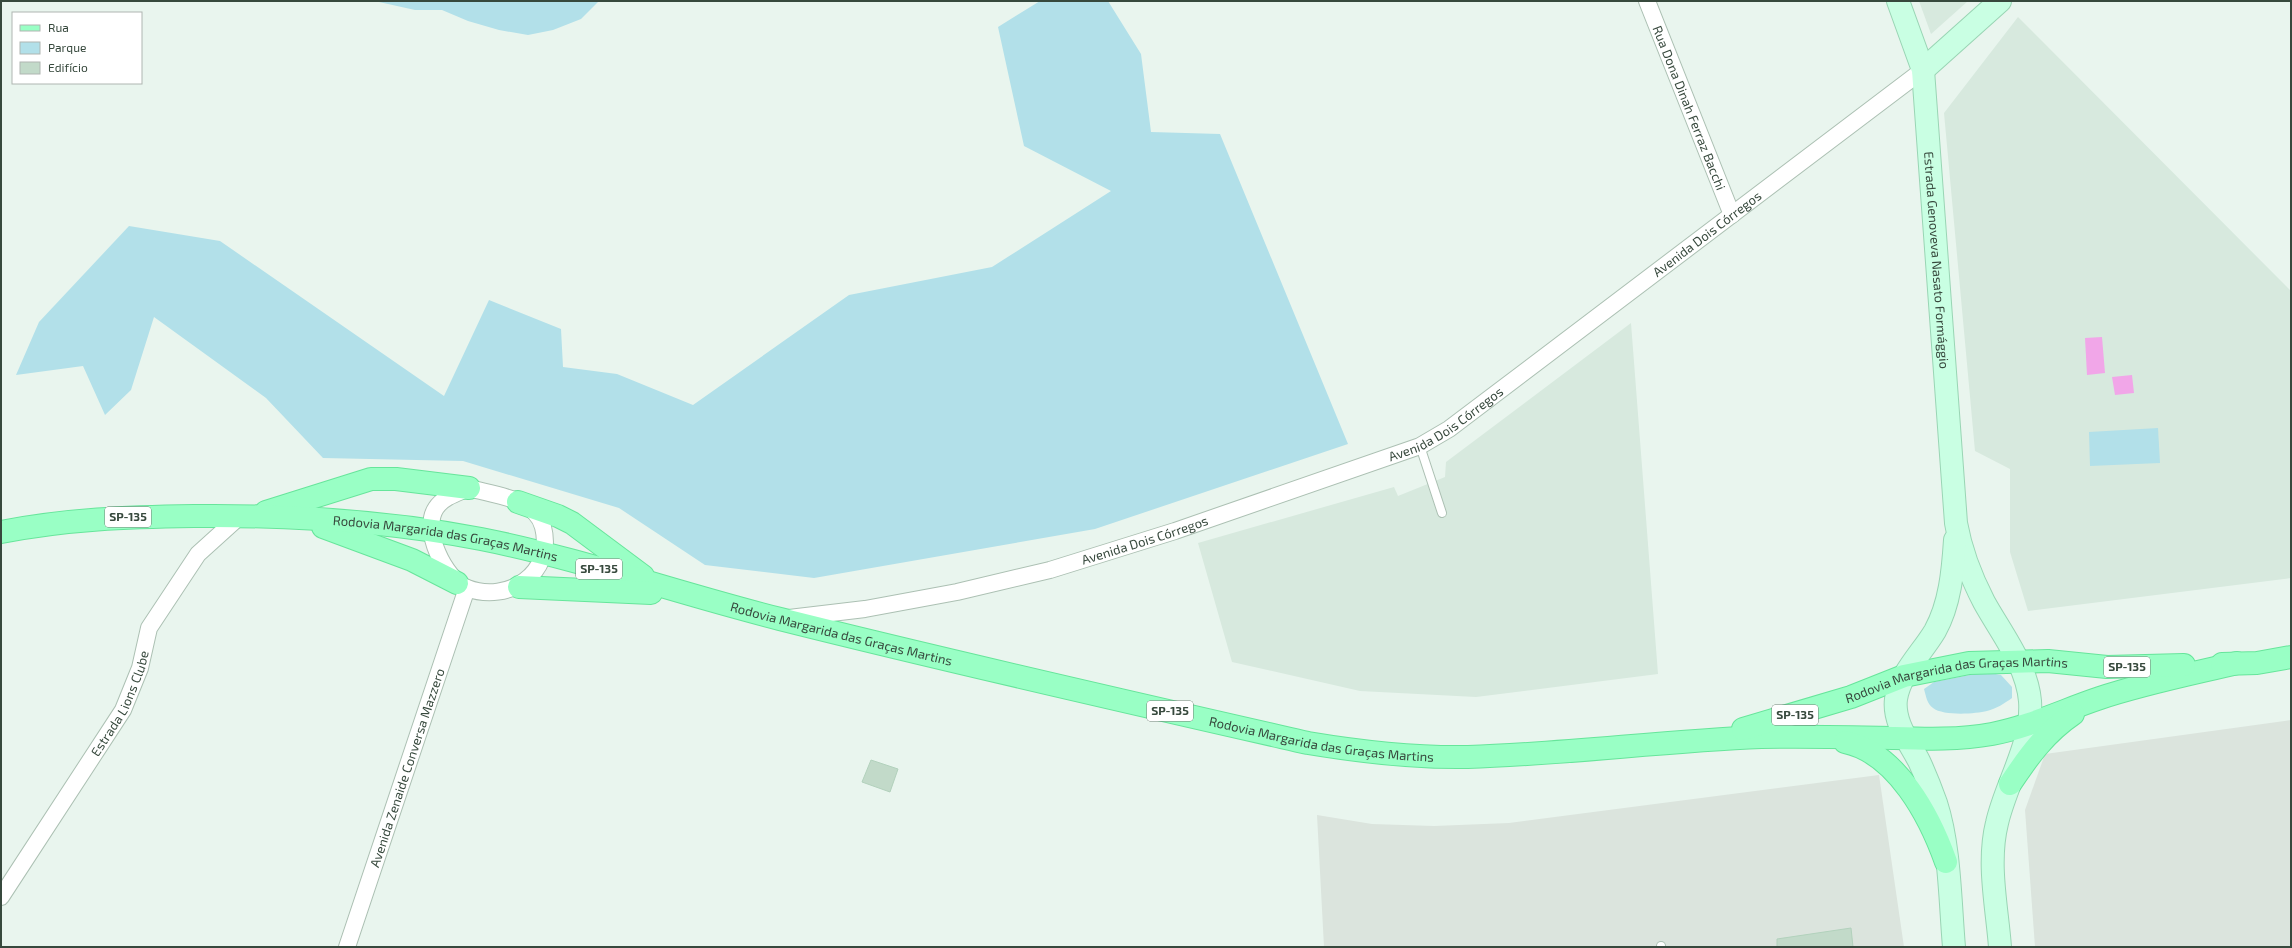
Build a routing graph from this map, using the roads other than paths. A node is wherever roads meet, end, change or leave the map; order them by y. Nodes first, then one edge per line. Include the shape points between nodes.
1 (1647, 1) edge
2 (1898, 1) edge
3 (2000, 1) edge
4 (1923, 70) junction
5 (1732, 215) junction
6 (1420, 446) junction
7 (469, 488) junction
8 (518, 502) junction
9 (1442, 513) dead end
10 (248, 515) junction
11 (299, 518) junction
12 (1956, 523) junction
13 (430, 531) junction
14 (1, 532) edge
15 (543, 553) junction
16 (462, 586) junction
17 (518, 587) junction
18 (661, 587) junction
19 (780, 619) junction
20 (2291, 657) edge
21 (2018, 661) junction
22 (2237, 663) junction
23 (1904, 676) junction
24 (2099, 698) junction
25 (2028, 724) junction
26 (1809, 736) junction
27 (1907, 738) junction
28 (1683, 741) junction
29 (2010, 784) junction
30 (1946, 862) junction
31 (1, 896) edge
32 (347, 947) edge
33 (1954, 947) edge
34 (2000, 947) edge

1 - 5 street, Rua Dona Dinah Ferraz Bacchi
2 - 4 street, Estrada Genoveva Nasato Formággio
3 - 4 street, Avenida Dois Córregos
4 - 5 street, Avenida Dois Córregos
4 - 12 street, Estrada Genoveva Nasato Formággio
5 - 6 street, Avenida Dois Córregos via 1449,430
6 - 9 lane
6 - 19 street, Avenida Dois Córregos via 1175,531 1050,570 957,592 865,609
7 - 8 street
7 - 10 main road via 396,479 371,479
7 - 13 street via 440,503 433,513
8 - 15 street via 534,511 541,521 545,536
8 - 18 main road via 558,516 572,524
10 - 11 main road, Rodovia Margarida das Graças Martins / SP-135
10 - 14 main road, Rodovia Margarida das Graças Martins / SP-135 via 112,517 42,524
10 - 31 street, Estrada Lions Clube via 198,554 149,628 140,668 123,710
11 - 13 main road, Rodovia Margarida das Graças Martins / SP-135 via 367,522
11 - 16 main road via 412,560
12 - 21 street, Estrada Genoveva Nasato Formággio via 1973,580
12 - 23 street, Estrada Genoveva Nasato Formággio via 1951,582 1941,616 1926,645
13 - 15 main road, Rodovia Margarida das Graças Martins / SP-135
13 - 16 street via 436,551
15 - 17 street via 540,564
15 - 18 main road, Rodovia Margarida das Graças Martins / SP-135
16 - 17 street via 488,592
16 - 32 street, Avenida Zenaide Conversa Mazzero
17 - 18 main road via 651,593
18 - 19 main road, Rodovia Margarida das Graças Martins / SP-135
19 - 28 main road, Rodovia Margarida das Graças Martins / SP-135 via 1280,737 1364,752 1468,756
20 - 22 main road, Rodovia Margarida das Graças Martins / SP-135 via 2257,663
21 - 22 main road, Rodovia Margarida das Graças Martins / SP-135 via 2048,661 2107,667
21 - 23 main road, Rodovia Margarida das Graças Martins / SP-135 via 1969,663
21 - 25 street, Estrada Genoveva Nasato Formággio via 2029,696
22 - 24 main road, Rodovia Margarida das Graças Martins / SP-135 via 2152,682
23 - 27 street, Estrada Genoveva Nasato Formággio via 1896,700 1896,711
23 - 28 main road, Rodovia Margarida das Graças Martins / SP-135 via 1877,688 1777,720
24 - 25 main road, Rodovia Margarida das Graças Martins / SP-135
24 - 29 main road via 2050,732 2035,747
25 - 27 main road, Rodovia Margarida das Graças Martins / SP-135 via 1970,738
25 - 29 street, Estrada Genoveva Nasato Formággio
26 - 27 main road, Rodovia Margarida das Graças Martins / SP-135
26 - 28 main road, Rodovia Margarida das Graças Martins / SP-135
26 - 30 main road via 1860,746 1884,762 1912,794 1922,810
27 - 30 street, Estrada Genoveva Nasato Formággio via 1936,802 1942,825
29 - 34 street, Estrada Genoveva Nasato Formággio via 2001,807 1993,841
30 - 33 street, Estrada Genoveva Nasato Formággio

